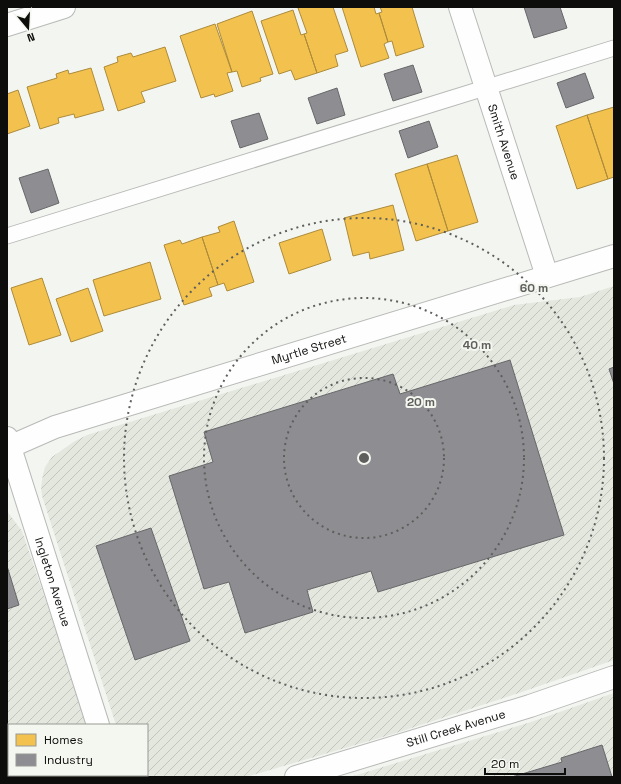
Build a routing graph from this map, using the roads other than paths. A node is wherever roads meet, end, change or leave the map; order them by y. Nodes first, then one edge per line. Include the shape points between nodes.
1 (64, 7) edge
2 (460, 7) edge
3 (7, 25) edge
4 (614, 48) edge
5 (486, 88) junction
6 (7, 236) edge
7 (614, 256) edge
8 (547, 276) junction
9 (8, 444) edge
10 (614, 676) edge
11 (98, 724) edge
12 (296, 777) edge

1 - 3 street
2 - 5 street, Smith Avenue
4 - 5 lane
5 - 6 lane
5 - 8 street, Smith Avenue
7 - 8 street, Myrtle Street
8 - 9 street, Myrtle Street via 54,427
9 - 11 street, Ingleton Avenue
10 - 12 street, Still Creek Avenue via 522,709

